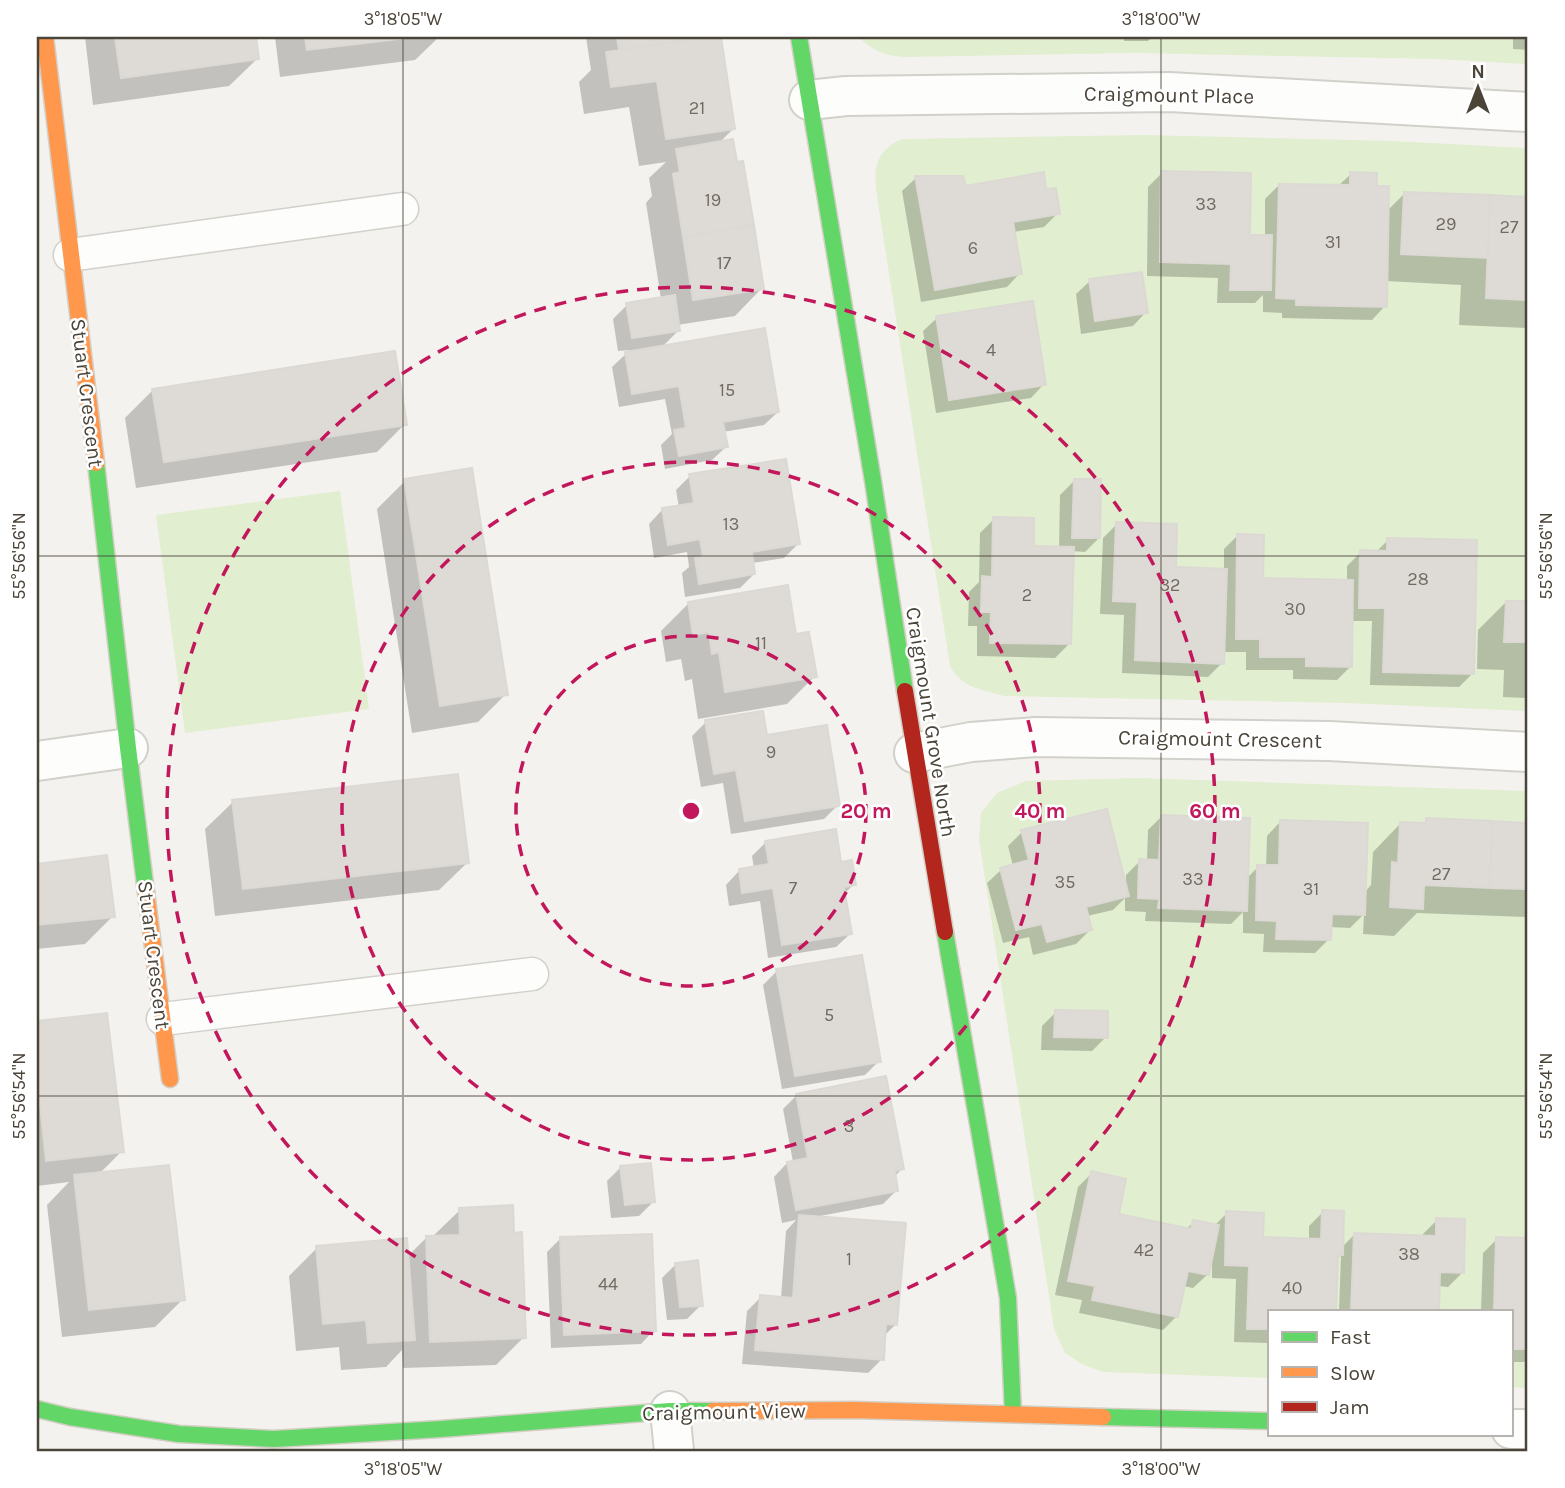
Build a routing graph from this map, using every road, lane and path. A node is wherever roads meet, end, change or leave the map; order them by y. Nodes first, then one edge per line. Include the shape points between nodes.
1 (46, 37) edge
2 (799, 37) edge
3 (809, 100) junction
4 (1528, 112) edge
5 (402, 209) dead end
6 (70, 255) junction
7 (128, 748) junction
8 (1528, 752) edge
9 (914, 753) junction
10 (37, 761) edge
11 (532, 974) dead end
12 (163, 1019) junction
13 (170, 1079) dead end
14 (37, 1409) edge
15 (670, 1410) junction
16 (1013, 1414) junction
17 (1268, 1421) edge
18 (178, 1443) edge
19 (674, 1451) edge

1 - 6 street, Stuart Crescent
2 - 3 street, Craigmount Grove North
3 - 4 street, Craigmount Place via 1169,92
3 - 9 street, Craigmount Grove North
5 - 6 lane
6 - 7 street, Stuart Crescent
7 - 10 street
7 - 12 street, Stuart Crescent
8 - 9 street, Craigmount Crescent via 1329,741 1036,737
9 - 16 street, Craigmount Grove North via 1007,1298
11 - 12 lane
12 - 13 street, Stuart Crescent
14 - 18 street, Craigmount View
15 - 16 street, Craigmount View
15 - 18 street, Craigmount View
15 - 19 street
16 - 17 street, Craigmount View

